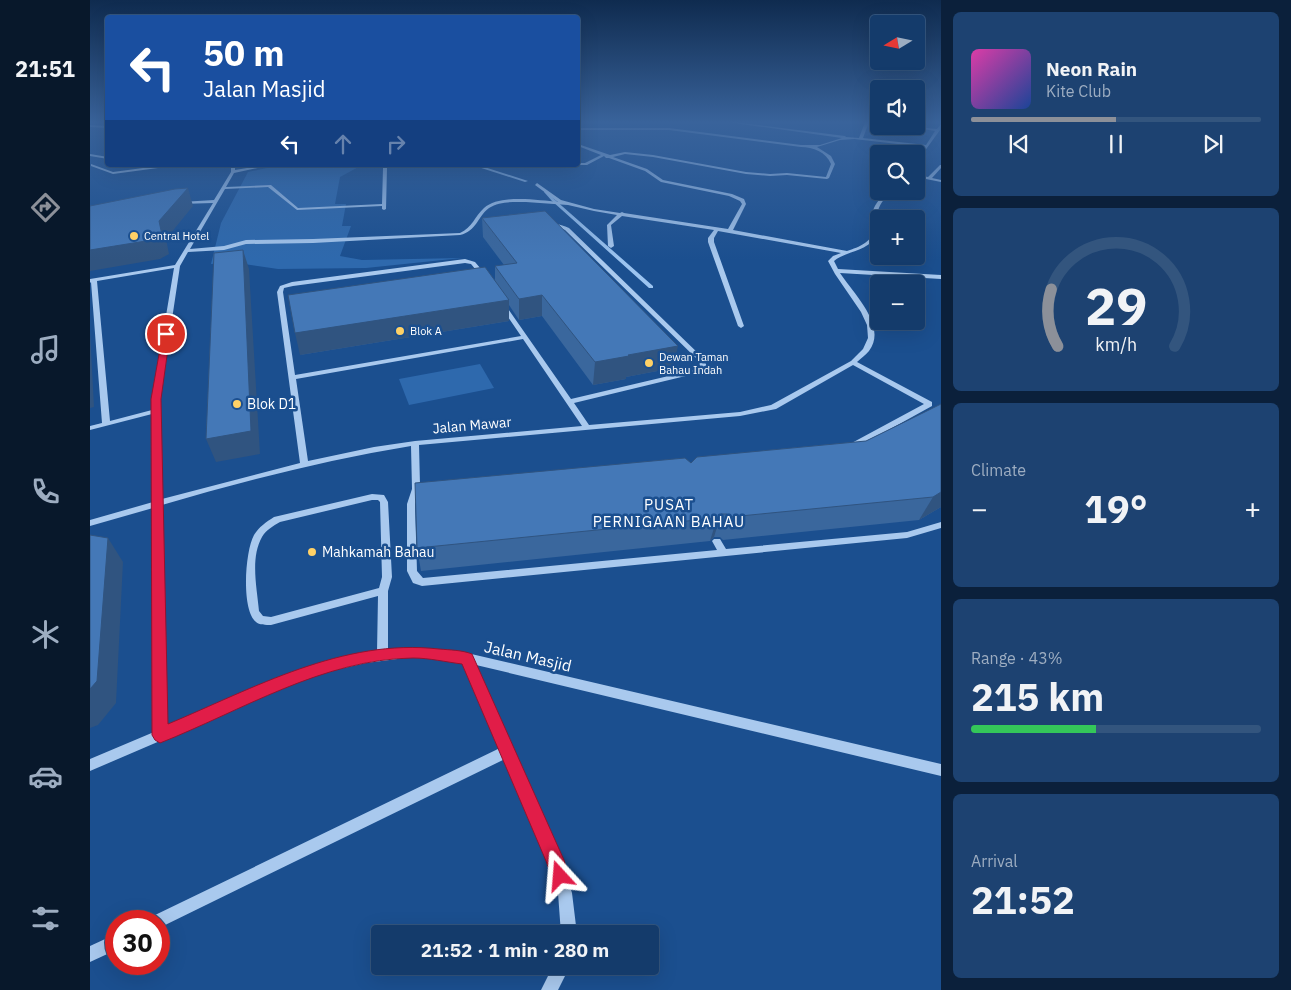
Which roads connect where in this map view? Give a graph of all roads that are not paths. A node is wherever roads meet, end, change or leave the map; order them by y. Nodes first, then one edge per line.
1 (99, 168) edge
2 (150, 168) edge
3 (233, 168) edge
4 (385, 168) edge
5 (641, 168) edge
6 (720, 168) edge
7 (831, 168) edge
8 (939, 168) edge
9 (925, 178) edge
10 (928, 179) junction
11 (941, 181) edge
12 (537, 184) dead end
13 (223, 188) junction
14 (882, 200) edge
15 (216, 201) junction
16 (174, 203) edge
17 (564, 204) junction
18 (384, 207) joint
19 (622, 213) junction
20 (539, 228) edge
21 (717, 229) junction
22 (730, 231) junction
23 (611, 246) dead end
24 (186, 251) junction
25 (849, 253) junction
26 (177, 266) junction
27 (837, 271) junction
28 (483, 276) junction
29 (473, 277) edge
30 (941, 277) edge
31 (92, 281) edge
32 (488, 283) edge
33 (498, 298) edge
34 (291, 303) edge
35 (282, 304) junction
36 (741, 326) dead end
37 (525, 337) junction
38 (853, 362) junction
39 (292, 378) junction
40 (569, 402) junction
41 (157, 411) junction
42 (106, 424) junction
43 (90, 428) edge
44 (587, 428) junction
45 (415, 443) junction
46 (845, 449) edge
47 (304, 464) junction
48 (158, 504) junction
49 (90, 524) edge
50 (941, 525) edge
51 (717, 541) edge
52 (723, 553) junction
53 (383, 592) junction
54 (382, 655) junction
55 (467, 658) junction
56 (160, 735) junction
57 (508, 751) junction
58 (90, 765) edge
59 (941, 770) edge
60 (170, 915) edge
61 (567, 925) edge
62 (105, 947) edge
63 (90, 954) edge
64 (557, 975) edge
65 (549, 990) edge

1 - 2 street
3 - 13 street
4 - 18 street
5 - 22 street
6 - 7 street
8 - 10 street
9 - 10 street
10 - 11 street
12 - 17 street
13 - 15 street
13 - 18 street
14 - 25 street
15 - 16 street
15 - 24 street
17 - 19 street
17 - 24 street
19 - 21 street
19 - 23 street
20 - 40 street
21 - 22 street
21 - 36 street
22 - 25 street
24 - 26 street
25 - 27 street
26 - 31 street
26 - 41 street
27 - 30 street
27 - 38 street, Jalan Mawar
28 - 29 street
28 - 32 street
28 - 35 street
31 - 42 street
33 - 37 street
34 - 35 street
35 - 39 street
37 - 39 street
37 - 40 street
38 - 44 street, Jalan Mawar
38 - 46 street
39 - 47 street
40 - 44 street
41 - 42 street
41 - 48 street
42 - 43 street
44 - 45 street, Jalan Mawar
45 - 47 street, Jalan Mawar
45 - 52 street
47 - 48 street, Jalan Mawar
48 - 49 street, Jalan Mawar
48 - 56 street
50 - 52 street
51 - 52 street
53 - 53 street
53 - 54 street
54 - 55 street, Jalan Masjid
54 - 56 street, Jalan Masjid
55 - 57 street
55 - 59 street, Jalan Masjid
56 - 58 street, Jalan Masjid
57 - 60 street
57 - 61 street
62 - 63 street
64 - 65 street

